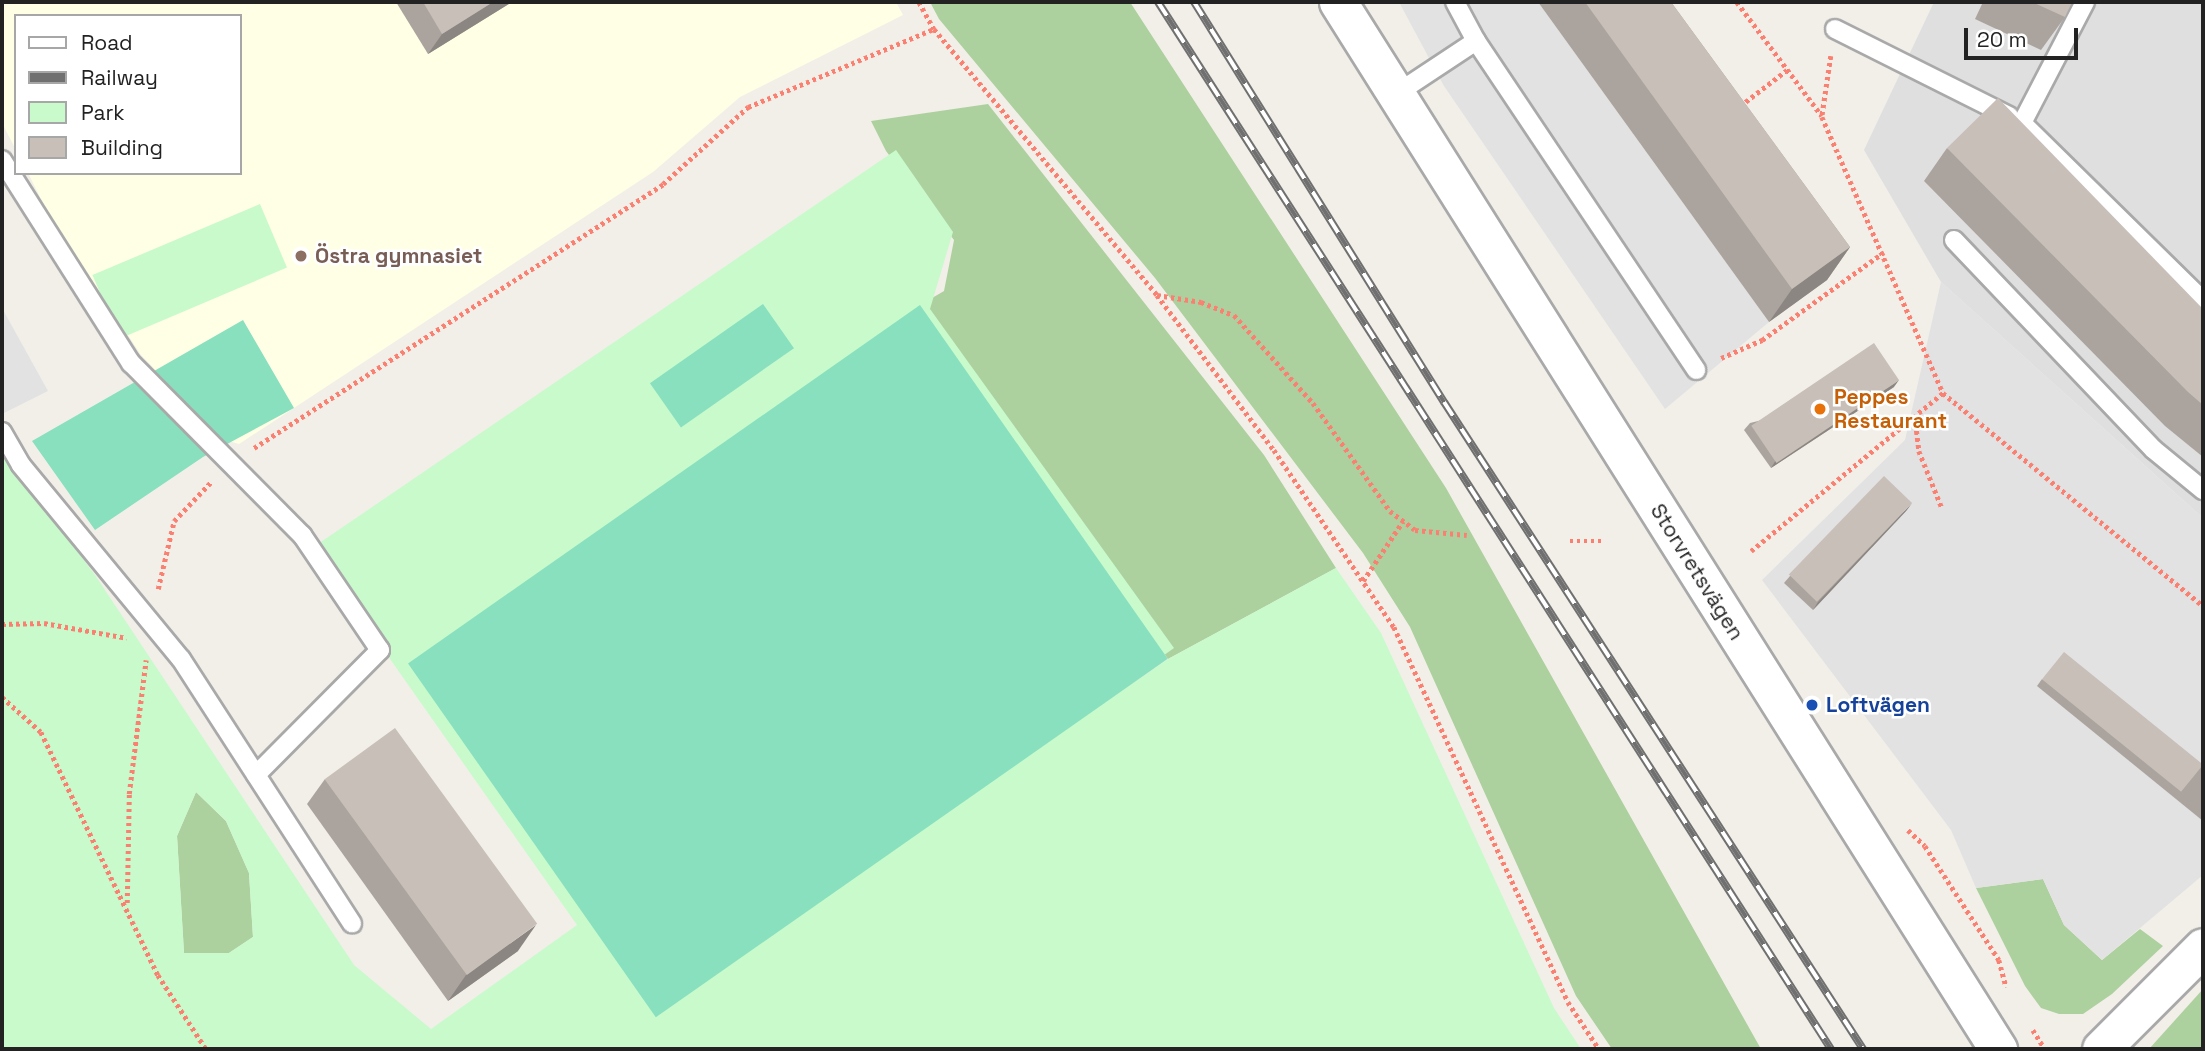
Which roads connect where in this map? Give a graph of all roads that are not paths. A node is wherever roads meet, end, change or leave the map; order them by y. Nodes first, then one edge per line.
1 (1338, 2) edge
2 (1455, 2) edge
3 (2085, 2) edge
4 (1835, 29) road end
5 (1476, 41) junction
6 (1395, 94) junction
7 (2022, 122) junction
8 (2, 160) edge
9 (1954, 240) dead end
10 (2203, 301) edge
11 (1696, 370) road end
12 (2, 432) edge
13 (2203, 490) edge
14 (256, 775) junction
15 (352, 923) dead end
16 (2203, 947) edge
17 (1998, 1049) edge
18 (2101, 1049) edge

1 - 6 street, Storvretsvägen
2 - 5 lane
3 - 7 lane
4 - 7 lane
5 - 6 lane
5 - 11 lane
6 - 17 street, Storvretsvägen
7 - 10 lane
8 - 14 lane
9 - 13 lane
12 - 14 lane
14 - 15 lane
16 - 18 street

